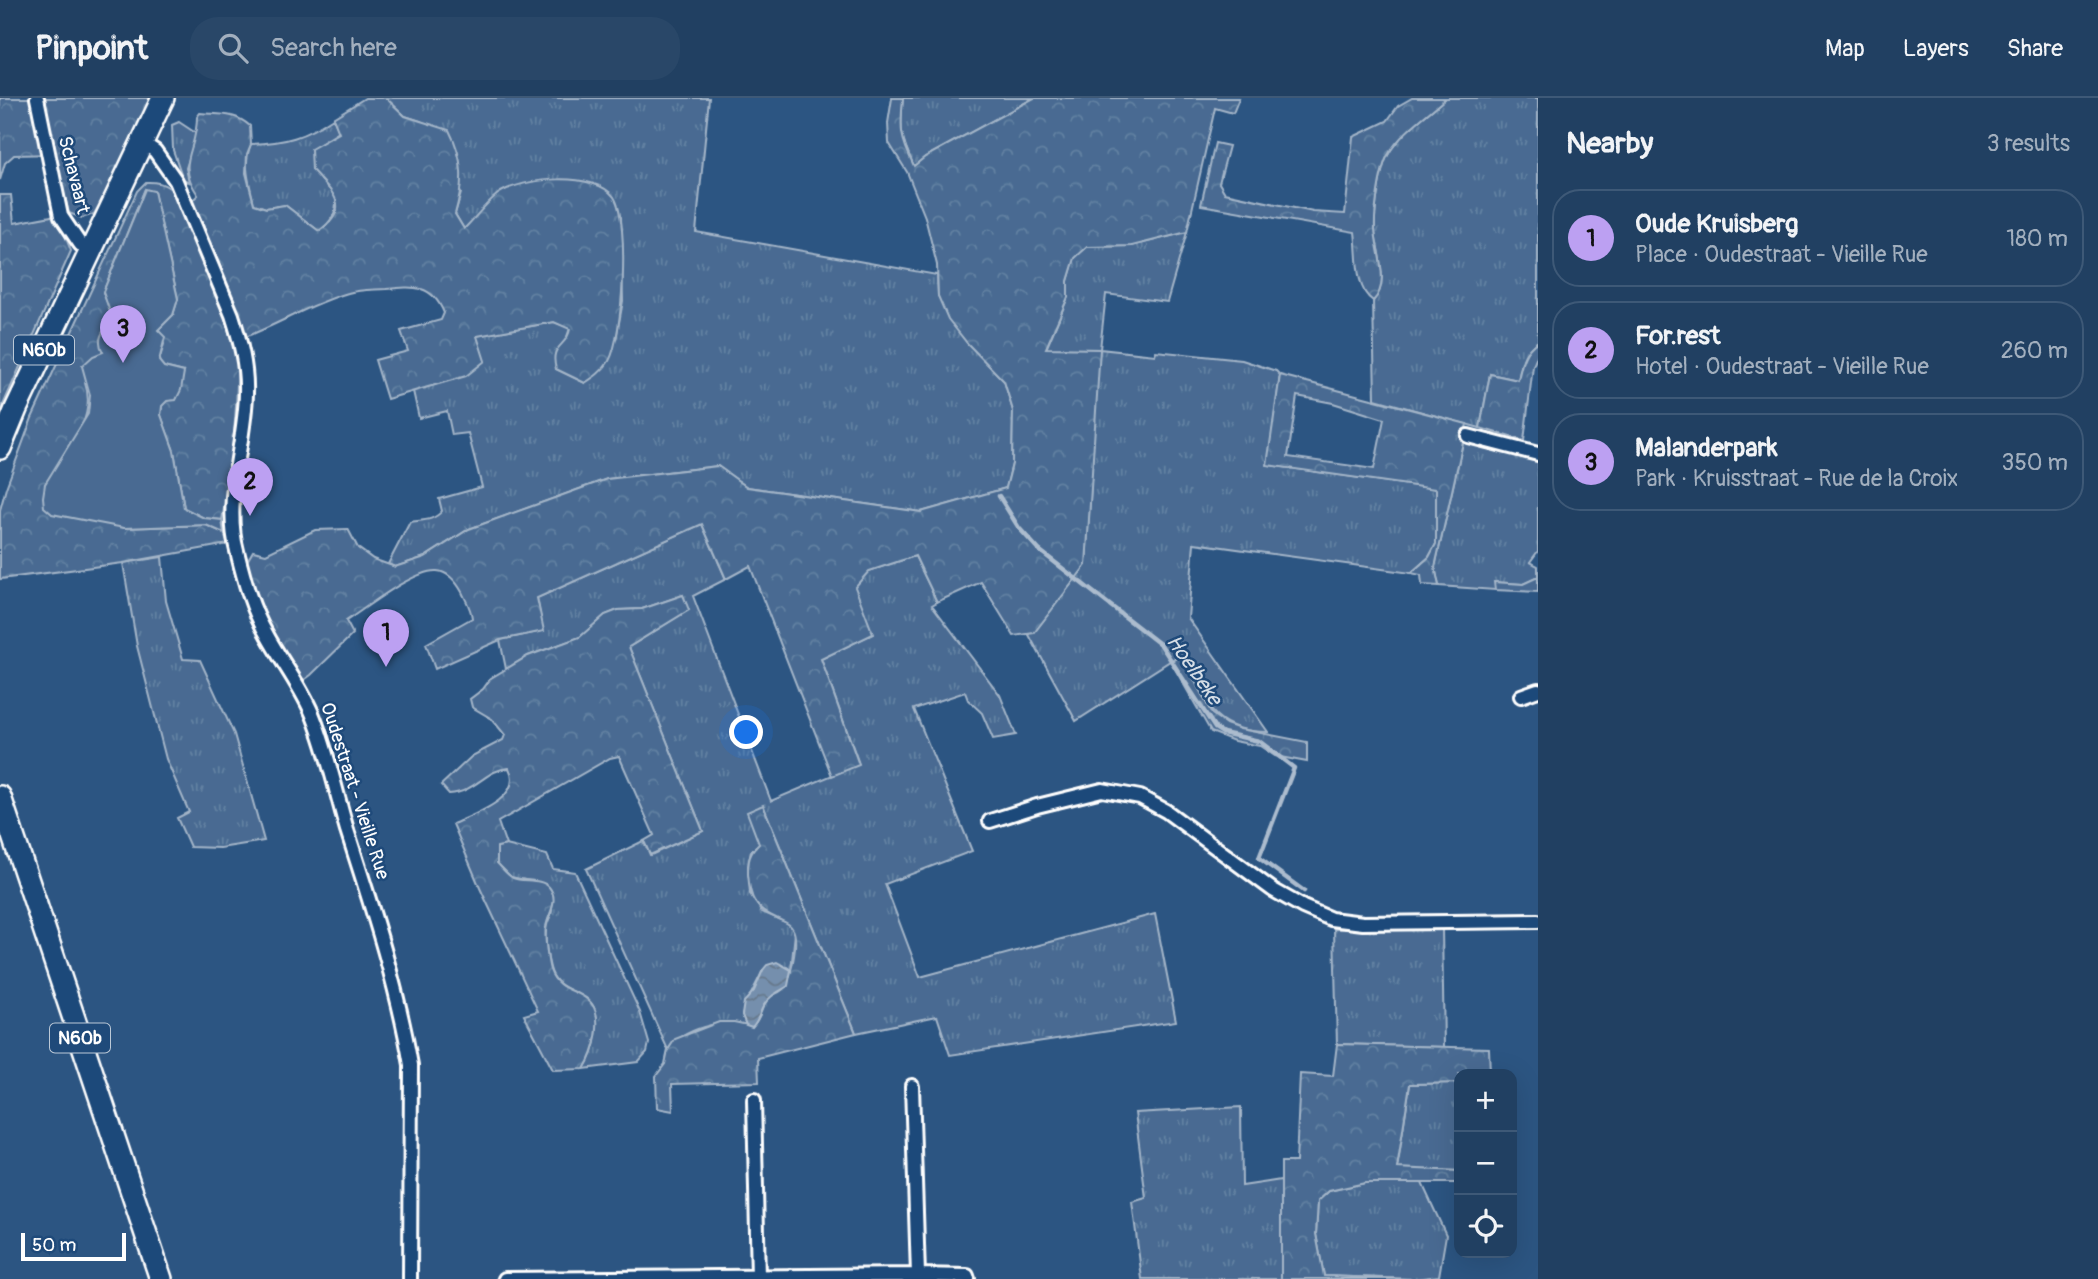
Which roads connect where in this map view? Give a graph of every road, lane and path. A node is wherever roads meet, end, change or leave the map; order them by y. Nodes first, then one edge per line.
1 (37, 98) edge
2 (163, 98) edge
3 (143, 143) junction
4 (90, 253) junction
5 (1468, 436) dead end
6 (0, 448) edge
7 (1538, 454) edge
8 (1538, 690) edge
9 (1521, 696) dead end
10 (0, 797) edge
11 (990, 821) dead end
12 (1538, 921) edge
13 (912, 1086) dead end
14 (754, 1100) dead end
15 (918, 1275) junction
16 (708, 1278) edge
17 (758, 1278) edge
18 (162, 1279) edge
19 (410, 1279) edge
20 (505, 1279) edge
21 (968, 1279) edge

1 - 4 street, Schavaart
2 - 3 main road, N60b
3 - 4 main road, N60b
3 - 19 street, Oudestraat - Vieille Rue
4 - 6 main road, N60b
5 - 7 street
8 - 9 street
10 - 18 main road, N60b
11 - 12 street
13 - 15 street
14 - 17 street
15 - 17 street
15 - 21 street
16 - 17 street
16 - 20 street

